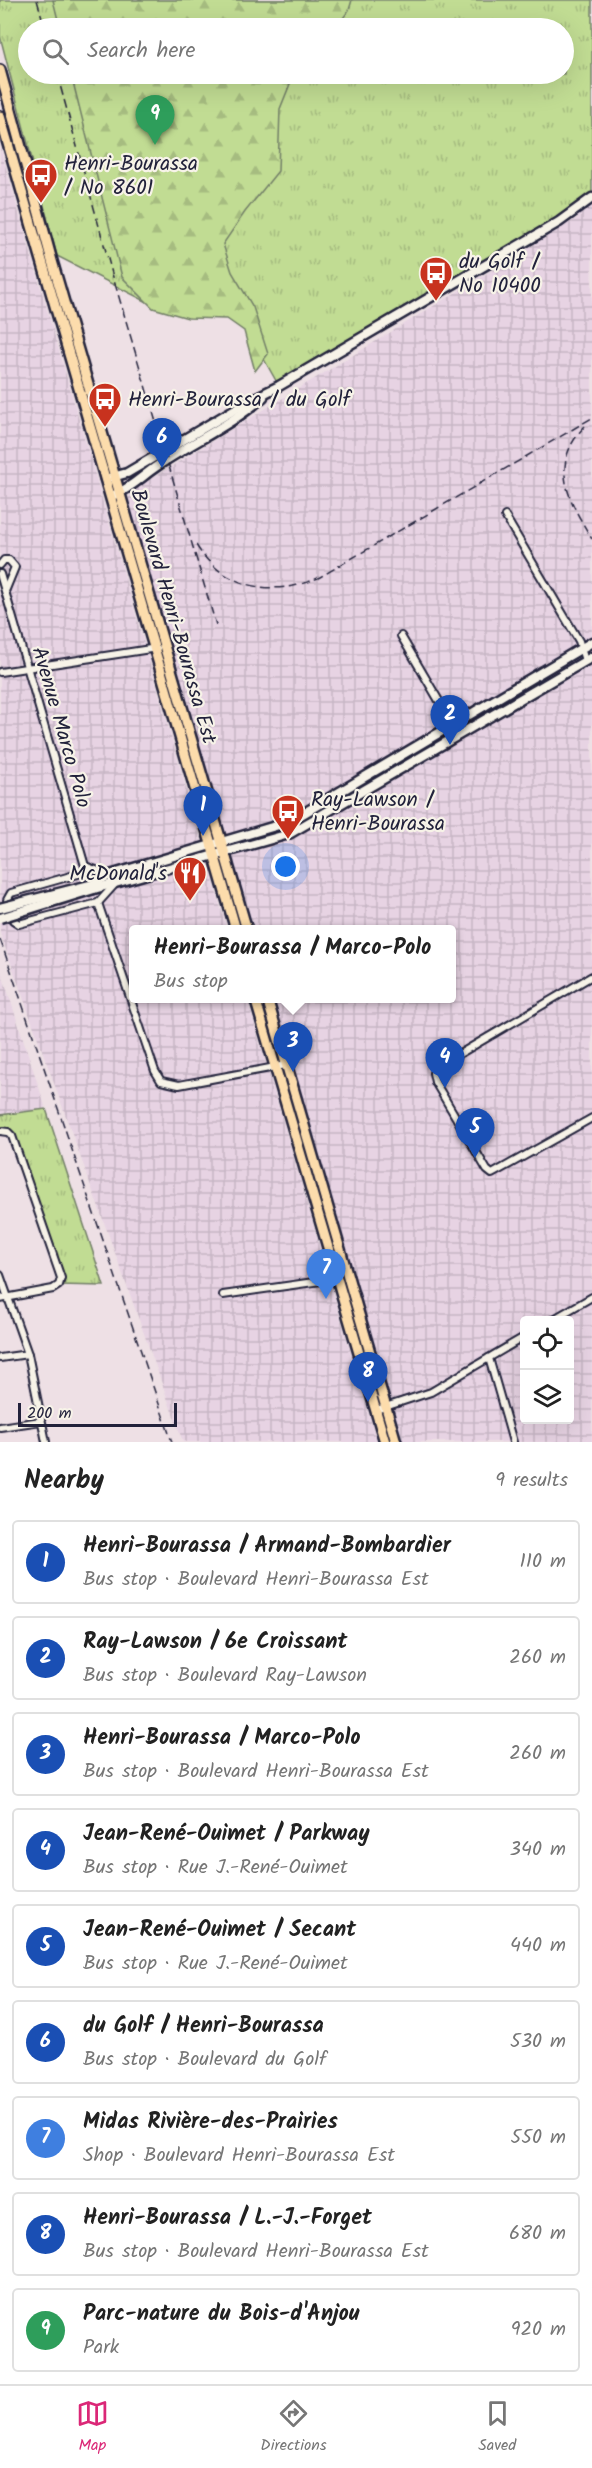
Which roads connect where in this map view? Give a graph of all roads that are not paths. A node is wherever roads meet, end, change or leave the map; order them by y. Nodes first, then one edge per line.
1 (0, 70) edge
2 (0, 116) edge
3 (592, 198) edge
4 (268, 393) junction
5 (115, 477) junction
6 (105, 479) junction
7 (119, 493) junction
8 (109, 498) junction
9 (504, 516) dead end
10 (0, 565) edge
11 (0, 574) edge
12 (6, 589) junction
13 (401, 636) dead end
14 (592, 642) edge
15 (164, 646) junction
16 (153, 649) junction
17 (581, 649) junction
18 (588, 659) edge
19 (27, 668) junction
20 (0, 672) edge
21 (452, 724) junction
22 (433, 735) junction
23 (459, 735) junction
24 (440, 746) junction
25 (217, 843) junction
26 (219, 854) junction
27 (92, 869) junction
28 (110, 875) junction
29 (116, 883) junction
30 (92, 887) junction
31 (98, 903) junction
32 (0, 908) edge
33 (0, 918) edge
34 (235, 925) edge
35 (245, 925) edge
36 (592, 976) edge
37 (129, 994) edge
38 (132, 1003) edge
39 (257, 1003) edge
40 (268, 1003) edge
41 (281, 1066) junction
42 (592, 1118) edge
43 (0, 1131) edge
44 (345, 1267) junction
45 (0, 1275) edge
46 (336, 1275) junction
47 (224, 1295) dead end
48 (592, 1297) edge
49 (8, 1298) junction
50 (0, 1299) edge
51 (559, 1316) edge
52 (520, 1340) edge
53 (28, 1354) junction
54 (0, 1358) edge
55 (489, 1358) junction
56 (386, 1407) junction
57 (376, 1410) junction
58 (41, 1421) junction
59 (0, 1427) edge
60 (46, 1442) edge
61 (385, 1442) edge
62 (396, 1442) edge
63 (513, 1442) edge

1 - 5 main road, Boulevard Henri-Bourassa Est
2 - 6 main road, Boulevard Henri-Bourassa Est
3 - 4 street
4 - 5 street
4 - 7 street
5 - 6 street
5 - 7 main road, Boulevard Henri-Bourassa Est
6 - 8 main road, Boulevard Henri-Bourassa Est
7 - 8 street
7 - 15 main road, Boulevard Henri-Bourassa Est
8 - 16 main road, Boulevard Henri-Bourassa Est
9 - 17 street
10 - 12 street, Avenue Marco Polo
11 - 12 street, Avenue Marco Polo
12 - 19 street, Avenue Marco Polo
13 - 21 street
14 - 17 street
15 - 16 street
15 - 25 main road, Boulevard Henri-Bourassa Est
16 - 19 street
16 - 25 main road, Boulevard Henri-Bourassa Est
17 - 18 street
17 - 21 street
18 - 23 street
19 - 20 street
19 - 27 street, Avenue Marco Polo
21 - 22 street
21 - 23 street
22 - 24 street
22 - 25 street
23 - 24 street
24 - 26 street
25 - 26 main road, Boulevard Henri-Bourassa Est
25 - 28 street
26 - 29 street
26 - 34 main road, Boulevard Henri-Bourassa Est
26 - 35 main road, Boulevard Henri-Bourassa Est
27 - 28 street
27 - 31 street
28 - 30 street
29 - 30 street
29 - 31 street
30 - 32 street, bridge
30 - 33 street, bridge
31 - 37 street
36 - 42 street
38 - 41 street
39 - 41 main road
40 - 41 main road
41 - 44 main road
41 - 46 main road
43 - 49 street
44 - 46 street
44 - 56 main road
45 - 49 street
46 - 47 street
46 - 57 main road
48 - 51 street
49 - 50 street
49 - 53 street
52 - 55 street
53 - 54 street
53 - 58 street
55 - 56 street
55 - 63 street
56 - 57 street
56 - 62 main road
57 - 61 main road
58 - 59 street
58 - 60 street

